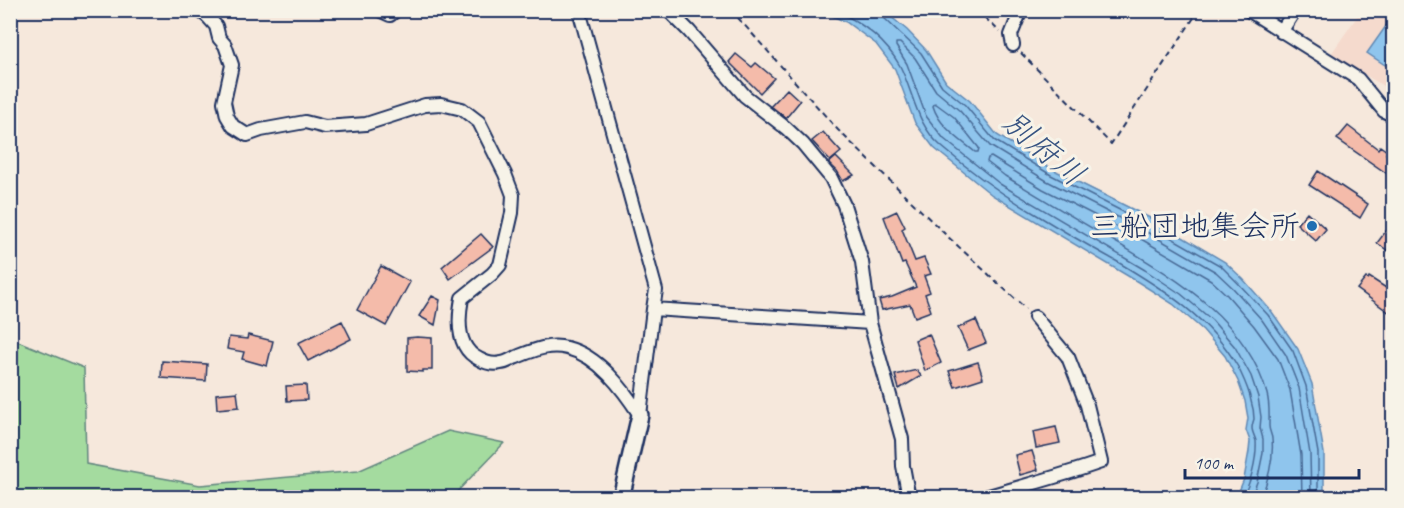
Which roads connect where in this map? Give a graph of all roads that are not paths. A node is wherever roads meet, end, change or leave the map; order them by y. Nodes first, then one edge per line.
1 (199, 10) edge
2 (379, 10) edge
3 (396, 10) edge
4 (579, 10) edge
5 (668, 10) edge
6 (1021, 10) edge
7 (1248, 10) edge
8 (1295, 10) edge
9 (1281, 32) junction
10 (1013, 45) road end
11 (1394, 116) edge
12 (653, 309) junction
13 (1035, 317) road end
14 (870, 323) junction
15 (640, 415) junction
16 (621, 498) edge
17 (909, 498) edge
18 (982, 498) edge

1 - 15 street
2 - 3 street
4 - 12 street
5 - 14 street
6 - 10 street
7 - 9 street
8 - 9 street
9 - 11 street
12 - 14 street
12 - 15 street
13 - 18 street
14 - 17 street
15 - 16 street

